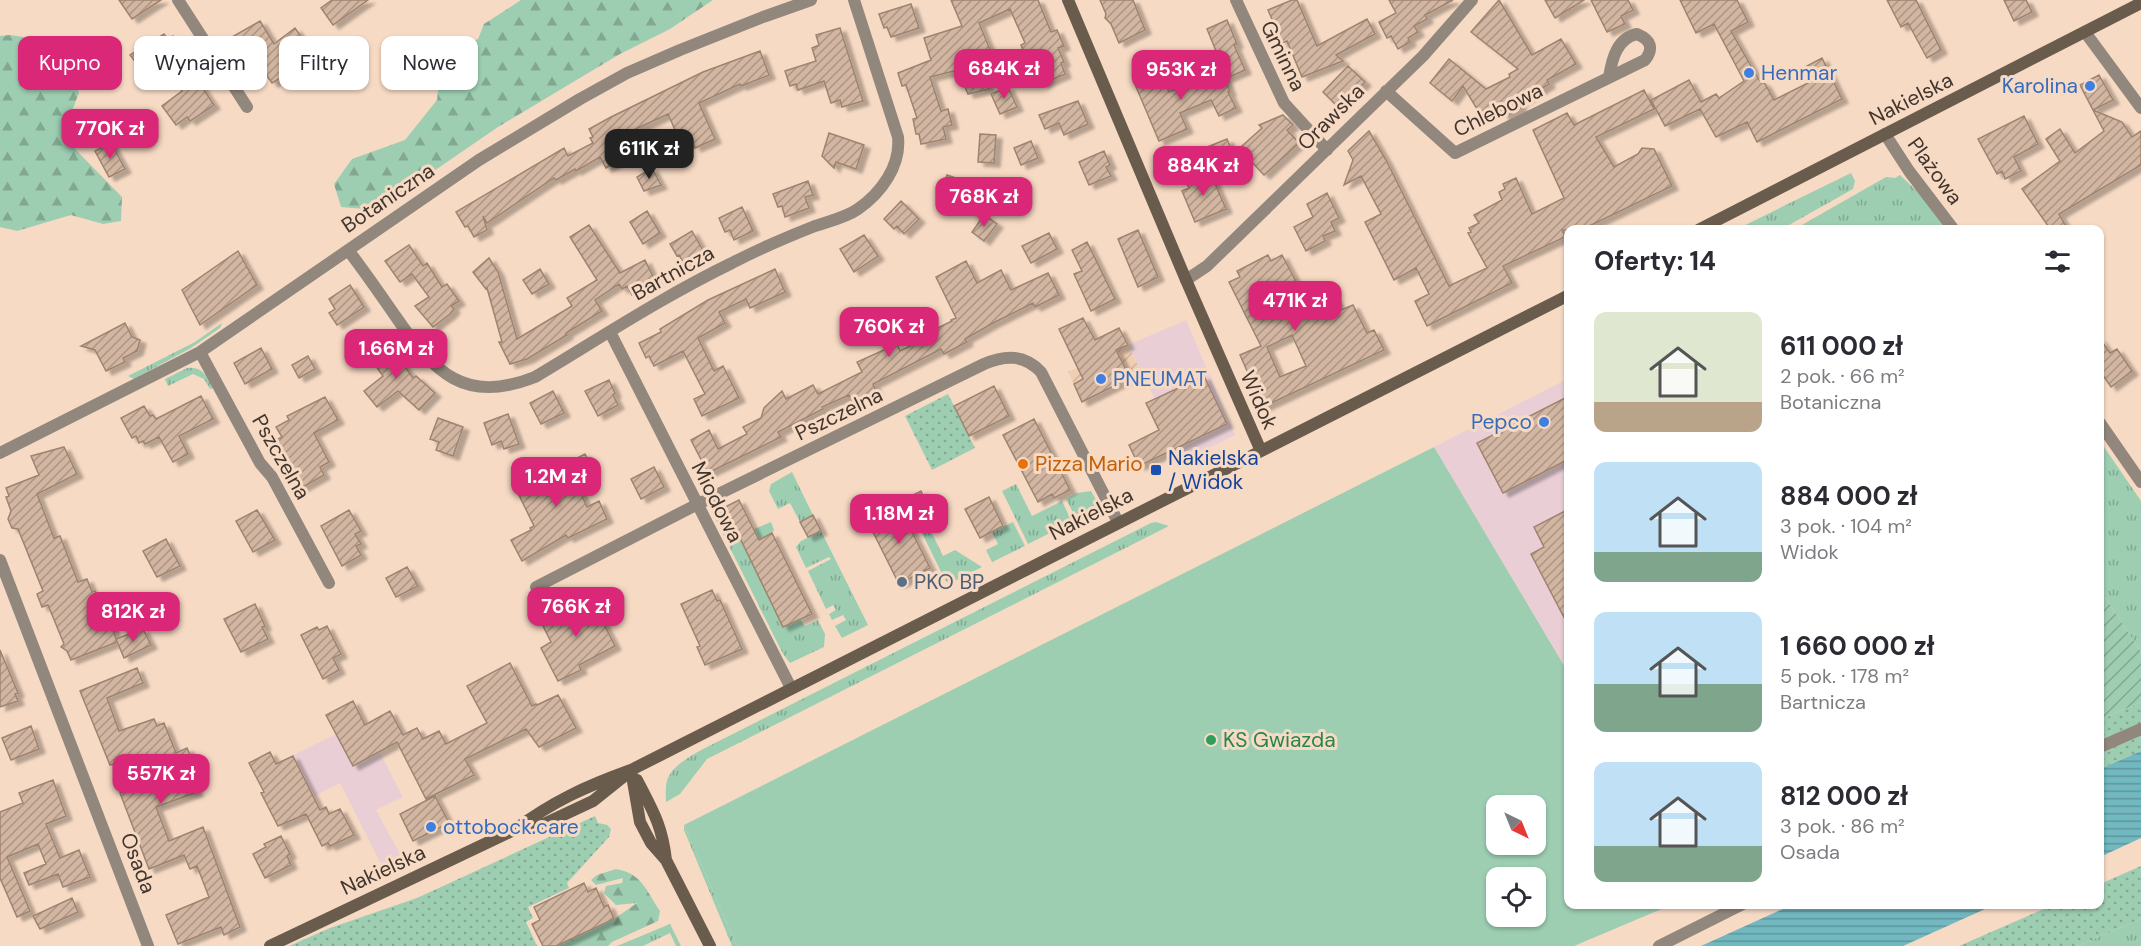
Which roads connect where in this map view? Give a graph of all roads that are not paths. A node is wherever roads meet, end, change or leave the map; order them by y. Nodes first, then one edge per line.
1 (811, 0) edge
2 (854, 0) edge
3 (1068, 0) edge
4 (1236, 0) edge
5 (1472, 0) edge
6 (181, 1) edge
7 (2141, 3) edge
8 (2085, 32) junction
9 (1609, 76) dead end
10 (1386, 91) junction
11 (247, 107) dead end
12 (2141, 108) edge
13 (1885, 134) junction
14 (1327, 150) junction
15 (1708, 225) edge
16 (1950, 225) edge
17 (348, 250) junction
18 (1186, 280) junction
19 (1564, 298) edge
20 (610, 332) junction
21 (200, 352) junction
22 (2104, 429) edge
23 (1261, 451) junction
24 (0, 453) edge
25 (2141, 482) edge
26 (696, 505) junction
27 (1118, 522) junction
28 (0, 560) edge
29 (329, 583) dead end
30 (536, 586) dead end
31 (791, 688) junction
32 (2141, 729) edge
33 (2104, 745) edge
34 (631, 770) junction
35 (1733, 909) edge
36 (148, 946) edge
37 (270, 946) edge
38 (710, 946) edge
39 (1659, 946) edge

1 - 17 street, Botaniczna
2 - 20 street, Bartnicza
3 - 18 main road, Widok
4 - 14 street, Gminna
5 - 10 street, Orawska
6 - 11 street
7 - 8 main road, Nakielska
8 - 12 street
8 - 13 main road, Nakielska
9 - 10 street, Chlebowa
10 - 14 street, Orawska
13 - 15 main road, Nakielska
13 - 16 street, Plażowa
14 - 18 street, Orawska
17 - 20 street, Bartnicza
17 - 21 street, Botaniczna
18 - 23 main road, Widok
19 - 23 main road, Nakielska
20 - 26 street, Miodowa
21 - 24 street, Botaniczna
21 - 29 street, Pszczelna
22 - 25 street
23 - 27 main road, Nakielska
26 - 27 street, Pszczelna
26 - 30 street, Pszczelna
26 - 31 street, Miodowa
27 - 31 main road, Nakielska
28 - 36 street, Osada
31 - 34 main road, Nakielska
32 - 33 street
34 - 37 main road, Nakielska
34 - 38 main road
35 - 39 street

